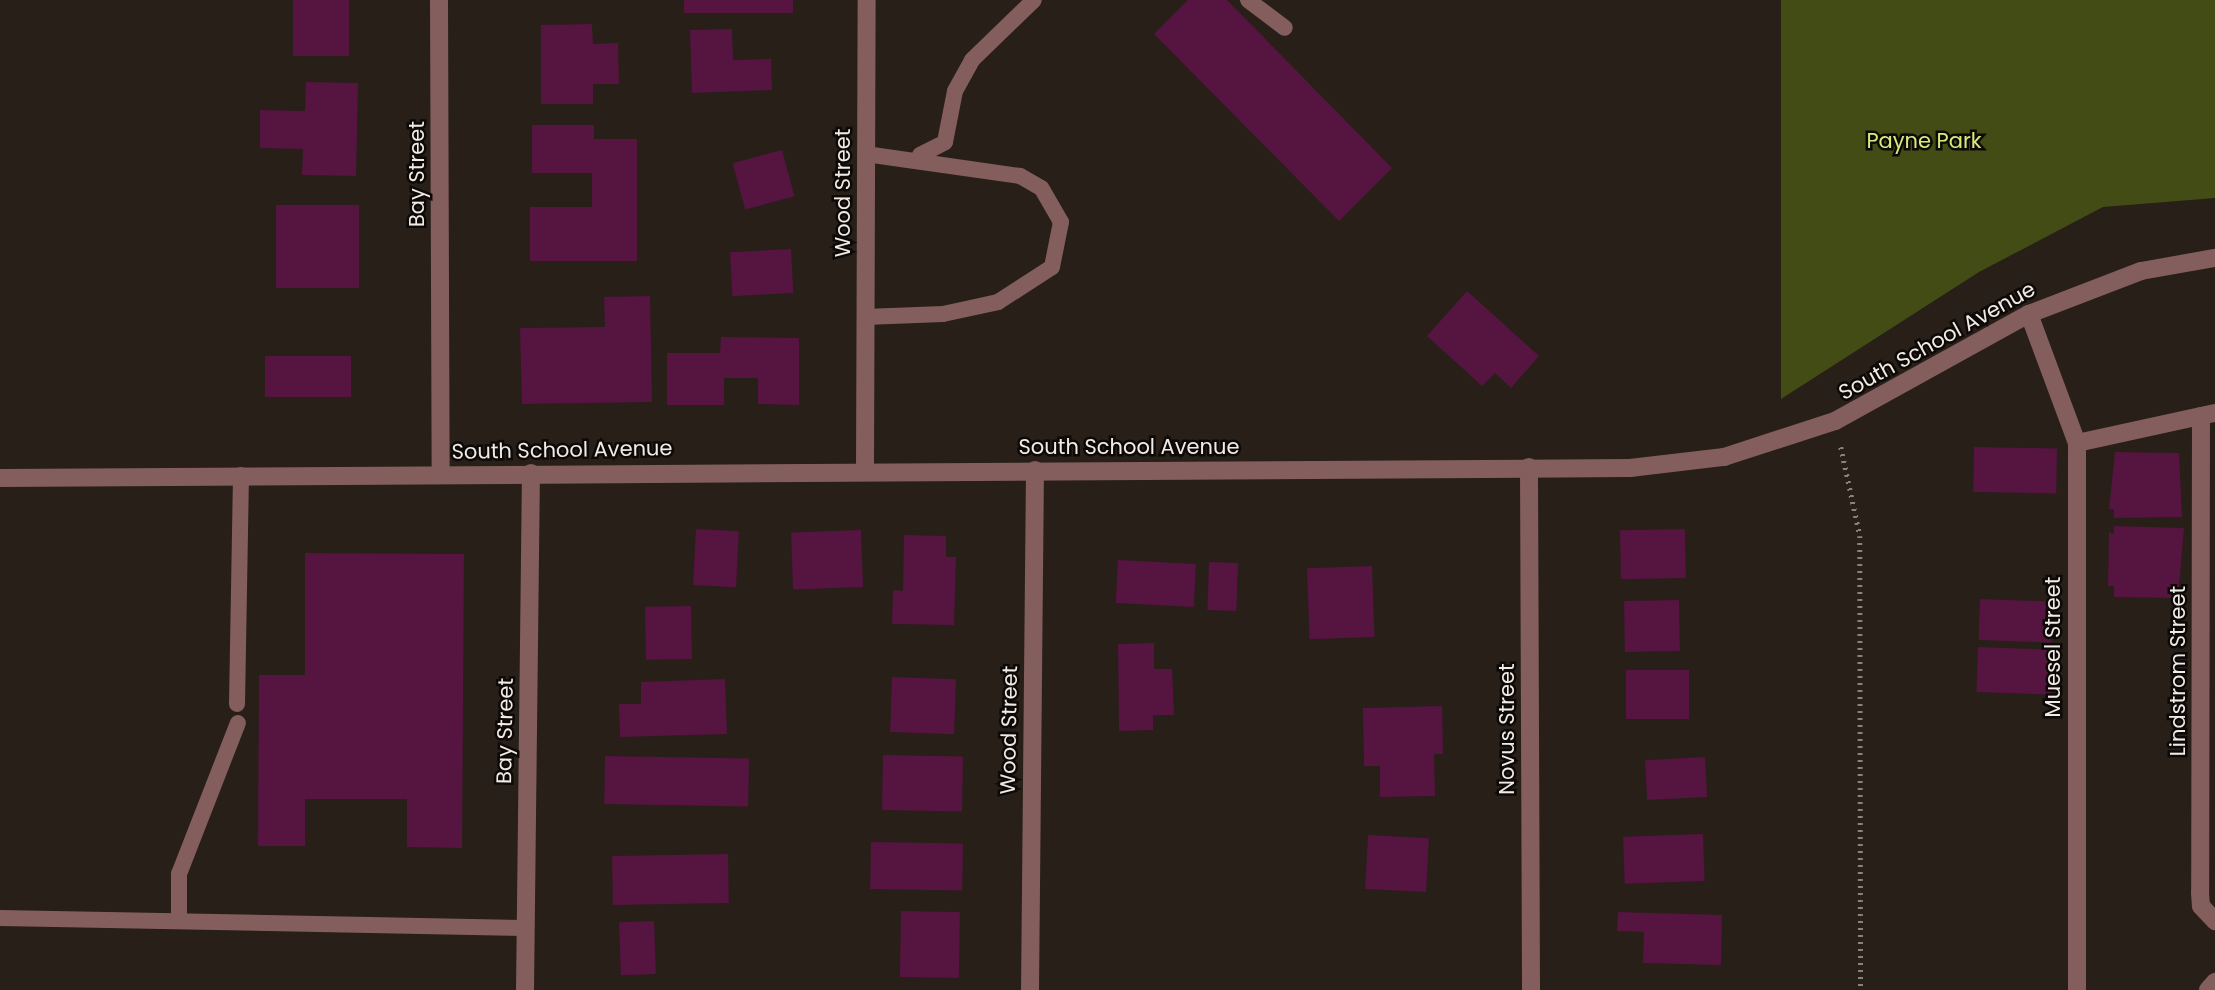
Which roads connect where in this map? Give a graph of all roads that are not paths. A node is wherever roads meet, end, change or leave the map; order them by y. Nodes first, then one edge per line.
1 (439, 0) edge
2 (867, 0) edge
3 (1034, 0) edge
4 (1248, 0) edge
5 (1285, 28) dead end
6 (866, 154) junction
7 (914, 157) junction
8 (2215, 258) edge
9 (2029, 314) junction
10 (866, 317) junction
11 (2208, 414) edge
12 (2077, 443) junction
13 (1529, 467) junction
14 (1035, 470) junction
15 (866, 471) junction
16 (531, 473) junction
17 (441, 474) junction
18 (241, 475) junction
19 (0, 478) edge
20 (237, 704) dead end
21 (238, 723) dead end
22 (0, 918) edge
23 (179, 921) junction
24 (2215, 921) edge
25 (526, 928) junction
26 (2215, 982) edge
27 (525, 990) edge
28 (1030, 990) edge
29 (1531, 990) edge
30 (2077, 990) edge
31 (2208, 990) edge

1 - 17 street, Bay Street
2 - 6 street, Wood Street
3 - 7 lane
4 - 5 lane
6 - 7 lane
6 - 10 street, Wood Street
7 - 10 lane
8 - 9 street, South School Avenue
9 - 12 street, Muesel Street
9 - 13 street, South School Avenue
10 - 15 street, Wood Street
11 - 12 street
11 - 24 street, Lindstrom Street
12 - 30 street, Muesel Street
13 - 14 street, South School Avenue
13 - 29 street, Novus Street
14 - 15 street, South School Avenue
14 - 28 street, Wood Street
15 - 16 street, South School Avenue
16 - 17 street, South School Avenue
16 - 25 street, Bay Street
17 - 18 street, South School Avenue
18 - 19 street, South School Avenue
18 - 20 lane
21 - 23 lane
22 - 23 lane
23 - 25 lane
25 - 27 street, Bay Street
26 - 31 street

